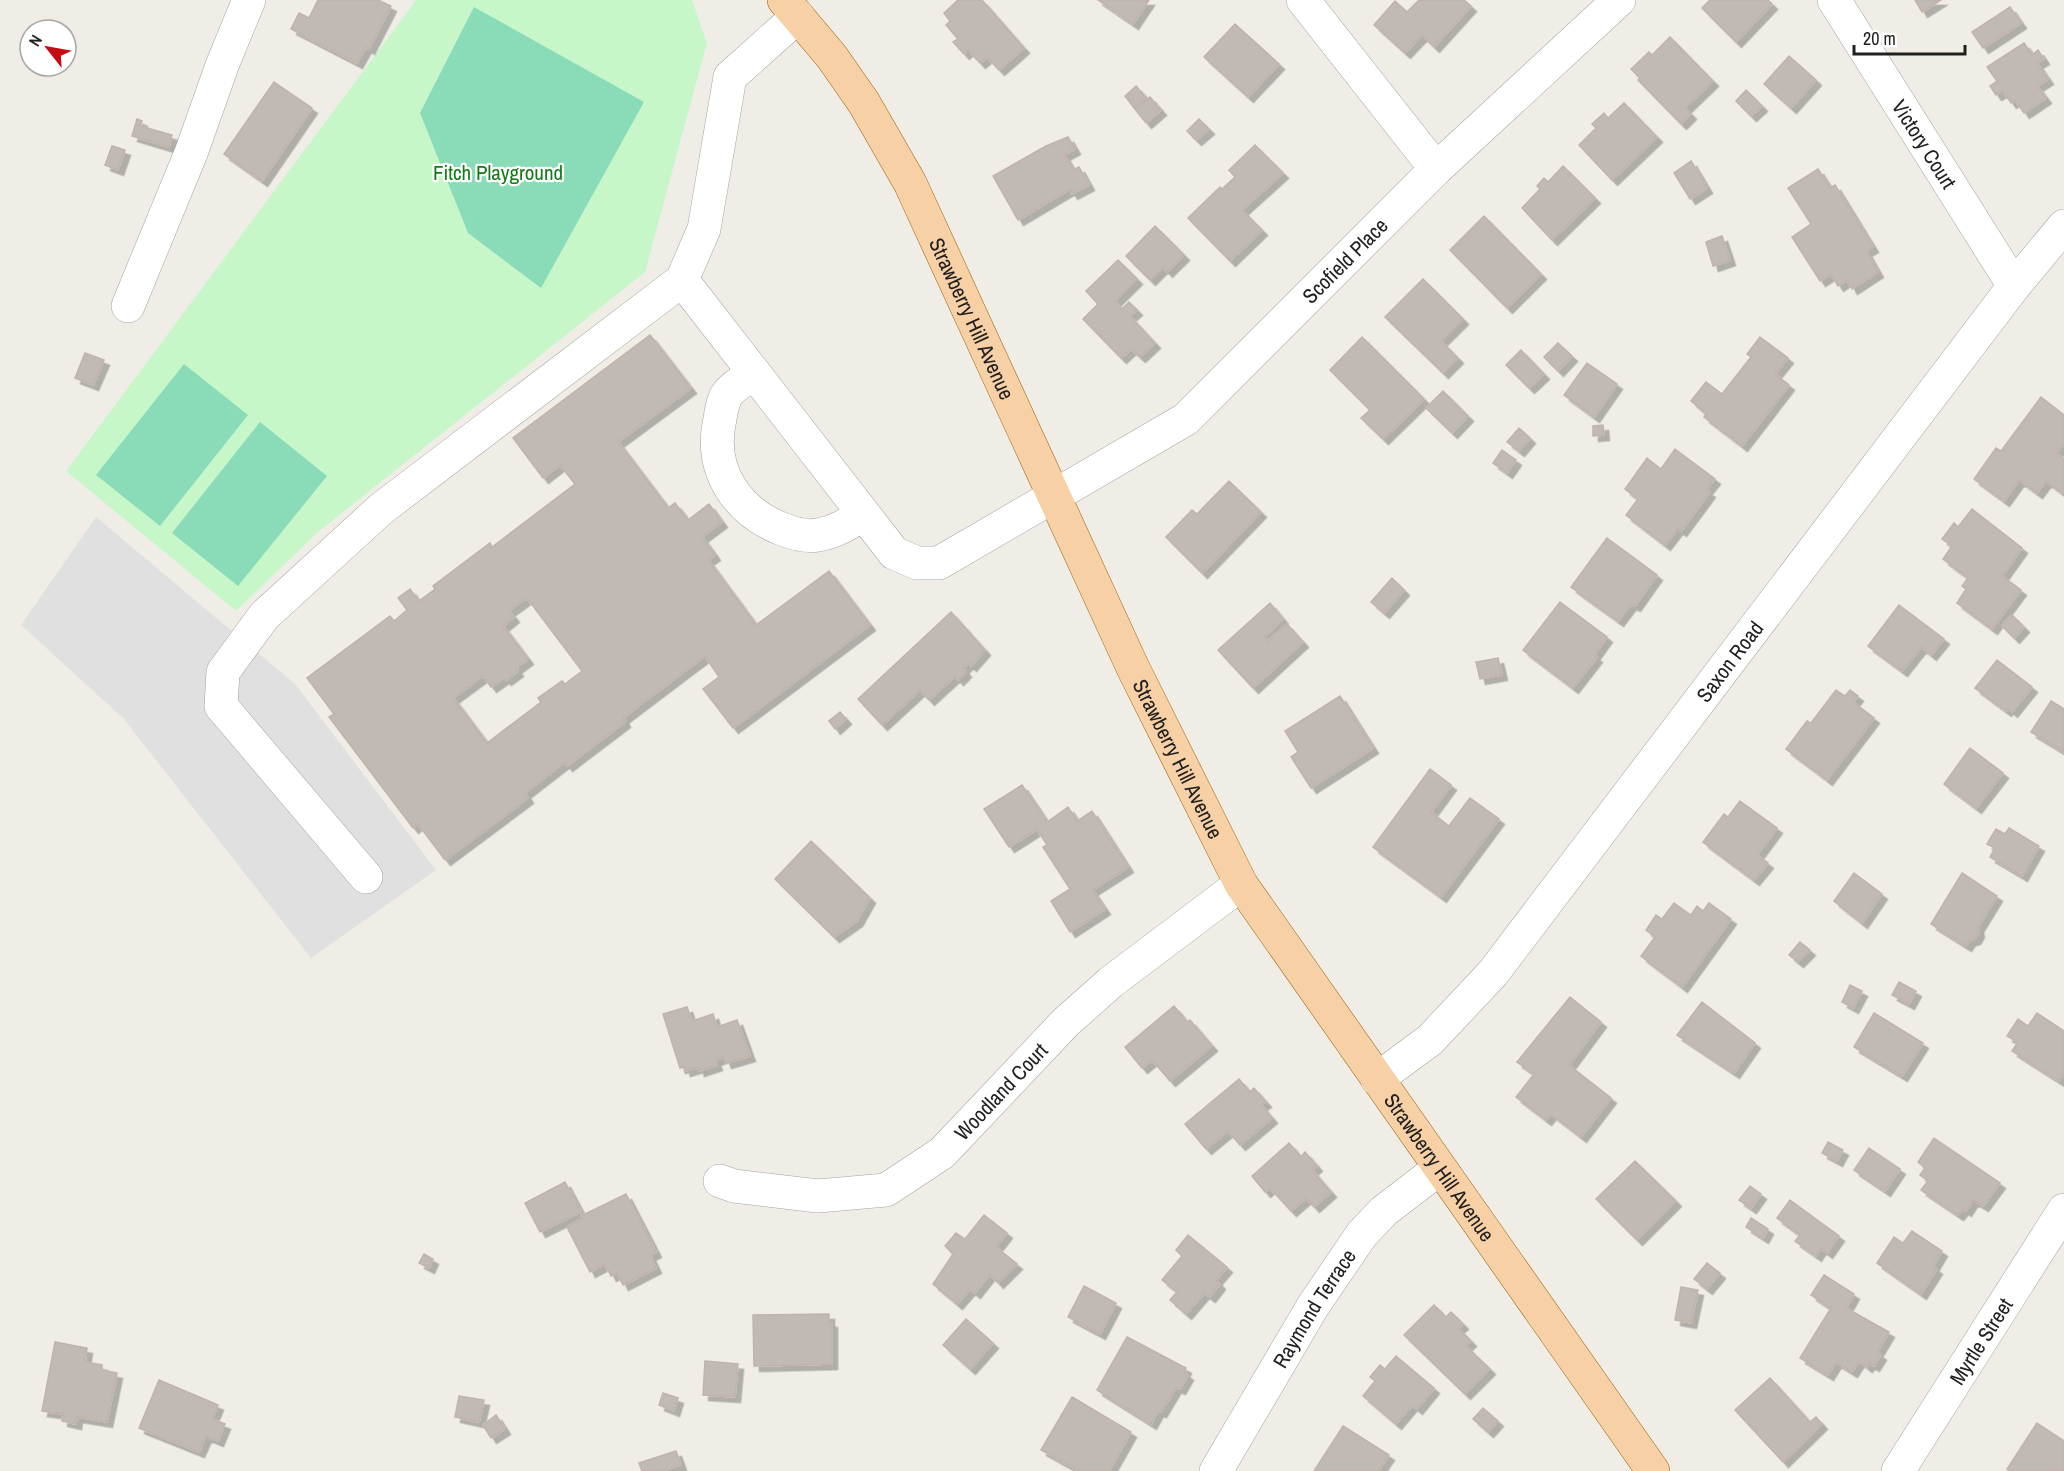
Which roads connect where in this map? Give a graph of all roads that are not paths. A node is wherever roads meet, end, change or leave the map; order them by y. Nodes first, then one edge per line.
1 (249, 0) edge
2 (1303, 0) edge
3 (1619, 0) edge
4 (1834, 0) edge
5 (791, 8) edge
6 (1436, 169) junction
7 (2064, 226) edge
8 (682, 280) junction
9 (2014, 286) junction
10 (128, 306) dead end
11 (754, 373) junction
12 (1053, 497) junction
13 (863, 514) junction
14 (366, 877) dead end
15 (1241, 884) junction
16 (1377, 1079) junction
17 (1440, 1168) junction
18 (720, 1181) dead end
19 (2064, 1210) edge
20 (1215, 1471) edge
21 (1653, 1471) edge
22 (1898, 1471) edge

1 - 10 street
2 - 6 street
3 - 6 street, Scofield Place
4 - 9 street, Victory Court
5 - 8 street
5 - 12 main road, Strawberry Hill Avenue
6 - 12 street, Scofield Place
7 - 9 street, Saxon Road
8 - 11 street, Scofield Place
8 - 14 street
9 - 16 street, Saxon Road
11 - 13 street, Scofield Place
11 - 13 street
12 - 13 street, Scofield Place
12 - 15 main road, Strawberry Hill Avenue
15 - 16 main road, Strawberry Hill Avenue
15 - 18 street, Woodland Court
16 - 17 main road, Strawberry Hill Avenue
17 - 20 street, Raymond Terrace
17 - 21 main road, Strawberry Hill Avenue
19 - 22 street, Myrtle Street

